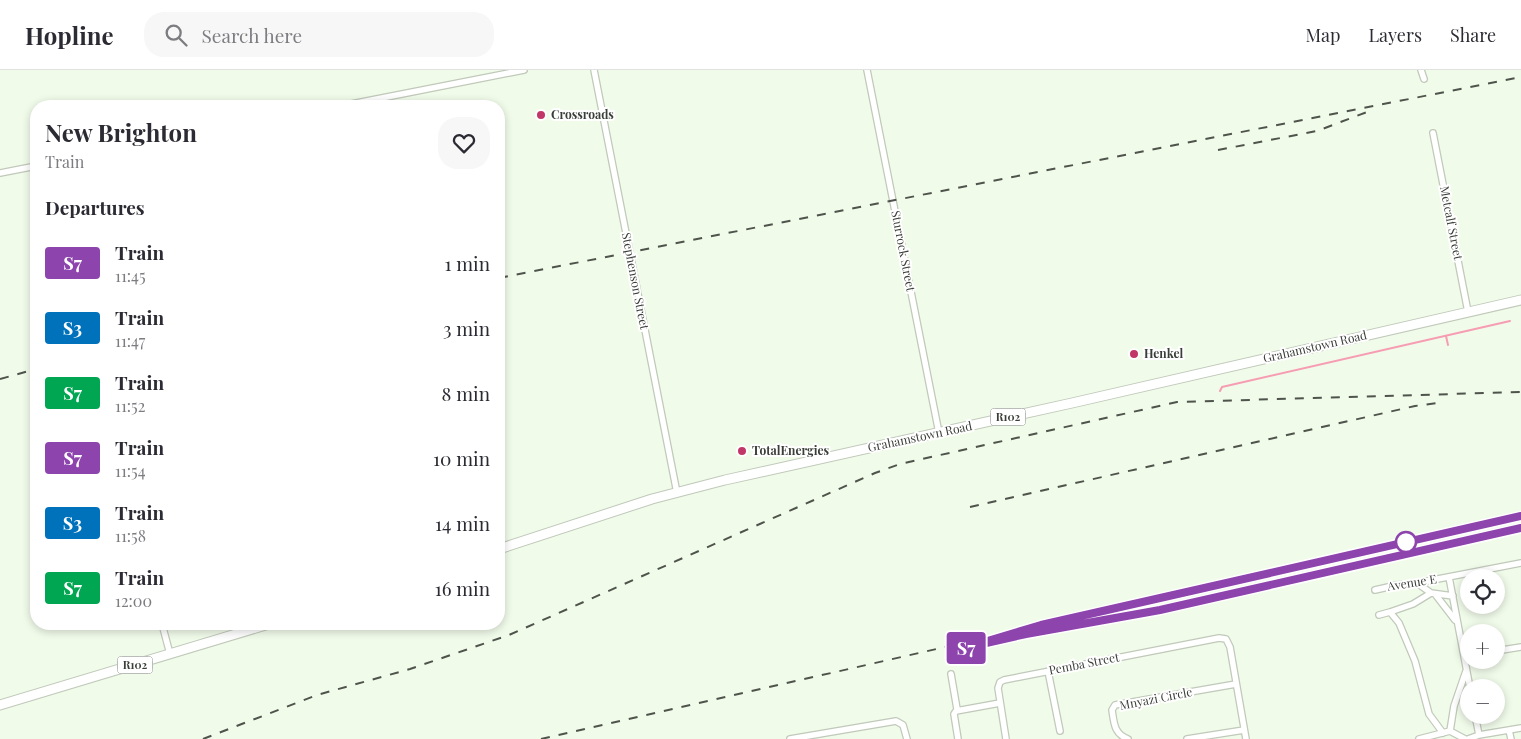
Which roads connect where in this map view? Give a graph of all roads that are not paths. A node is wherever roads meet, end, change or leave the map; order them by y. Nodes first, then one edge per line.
1 (524, 70) edge
2 (594, 70) edge
3 (867, 70) edge
4 (1421, 70) edge
5 (1424, 79) dead end
6 (372, 100) edge
7 (1433, 133) dead end
8 (30, 167) edge
9 (0, 173) edge
10 (1521, 300) edge
11 (1468, 312) junction
12 (939, 433) junction
13 (677, 493) junction
14 (505, 547) edge
15 (1521, 563) edge
16 (1449, 577) junction
17 (1417, 583) junction
18 (1374, 590) dead end
19 (1433, 594) junction
20 (1452, 596) junction
21 (1390, 612) junction
22 (1379, 615) dead end
23 (1457, 622) junction
24 (164, 630) edge
25 (249, 630) edge
26 (1460, 634) edge
27 (1521, 647) edge
28 (1505, 650) edge
29 (170, 654) junction
30 (1467, 670) joint
31 (1048, 671) junction
32 (951, 674) dead end
33 (1468, 679) edge
34 (1236, 684) junction
35 (1000, 703) junction
36 (0, 705) edge
37 (957, 709) junction
38 (1476, 724) edge
39 (1521, 728) edge
40 (1244, 730) junction
41 (1509, 730) junction
42 (1450, 731) junction
43 (1060, 732) dead end
44 (1443, 733) junction
45 (1478, 735) junction
46 (809, 737) edge
47 (790, 739) edge
48 (907, 739) edge
49 (958, 739) edge
50 (1006, 739) edge
51 (1128, 739) edge
52 (1187, 739) edge
53 (1246, 739) edge
54 (1419, 739) edge
55 (1466, 739) edge
56 (1511, 739) edge

1 - 6 street
2 - 13 street, Stephenson Street
3 - 12 street, Sturrock Street
4 - 5 street
7 - 11 street, Metcalf Street
8 - 9 street
10 - 11 main road, Grahamstown Road / R102
11 - 12 main road, Grahamstown Road / R102
12 - 13 main road, Grahamstown Road / R102
13 - 14 main road, Grahamstown Road / R102
15 - 16 street, Avenue E
16 - 17 street, Avenue E
16 - 20 street
17 - 18 street, Avenue E
17 - 19 street
19 - 20 street
19 - 21 street
19 - 23 street
20 - 23 street
21 - 22 street
21 - 44 street
23 - 26 street
24 - 29 street
25 - 29 main road, R102
27 - 28 street
29 - 36 main road, R102
30 - 33 street
30 - 42 street
31 - 34 street, Pemba Street
31 - 35 street, Pemba Street
31 - 43 street
32 - 37 street
34 - 40 street
34 - 51 street, Mnyazi Circle
35 - 37 street
35 - 50 street, Pemba Street
37 - 49 street
38 - 45 street
39 - 41 street
40 - 52 street
40 - 53 street
41 - 45 street
41 - 56 street
42 - 44 street
42 - 55 street
44 - 54 street
45 - 55 street
46 - 47 street
46 - 48 street

